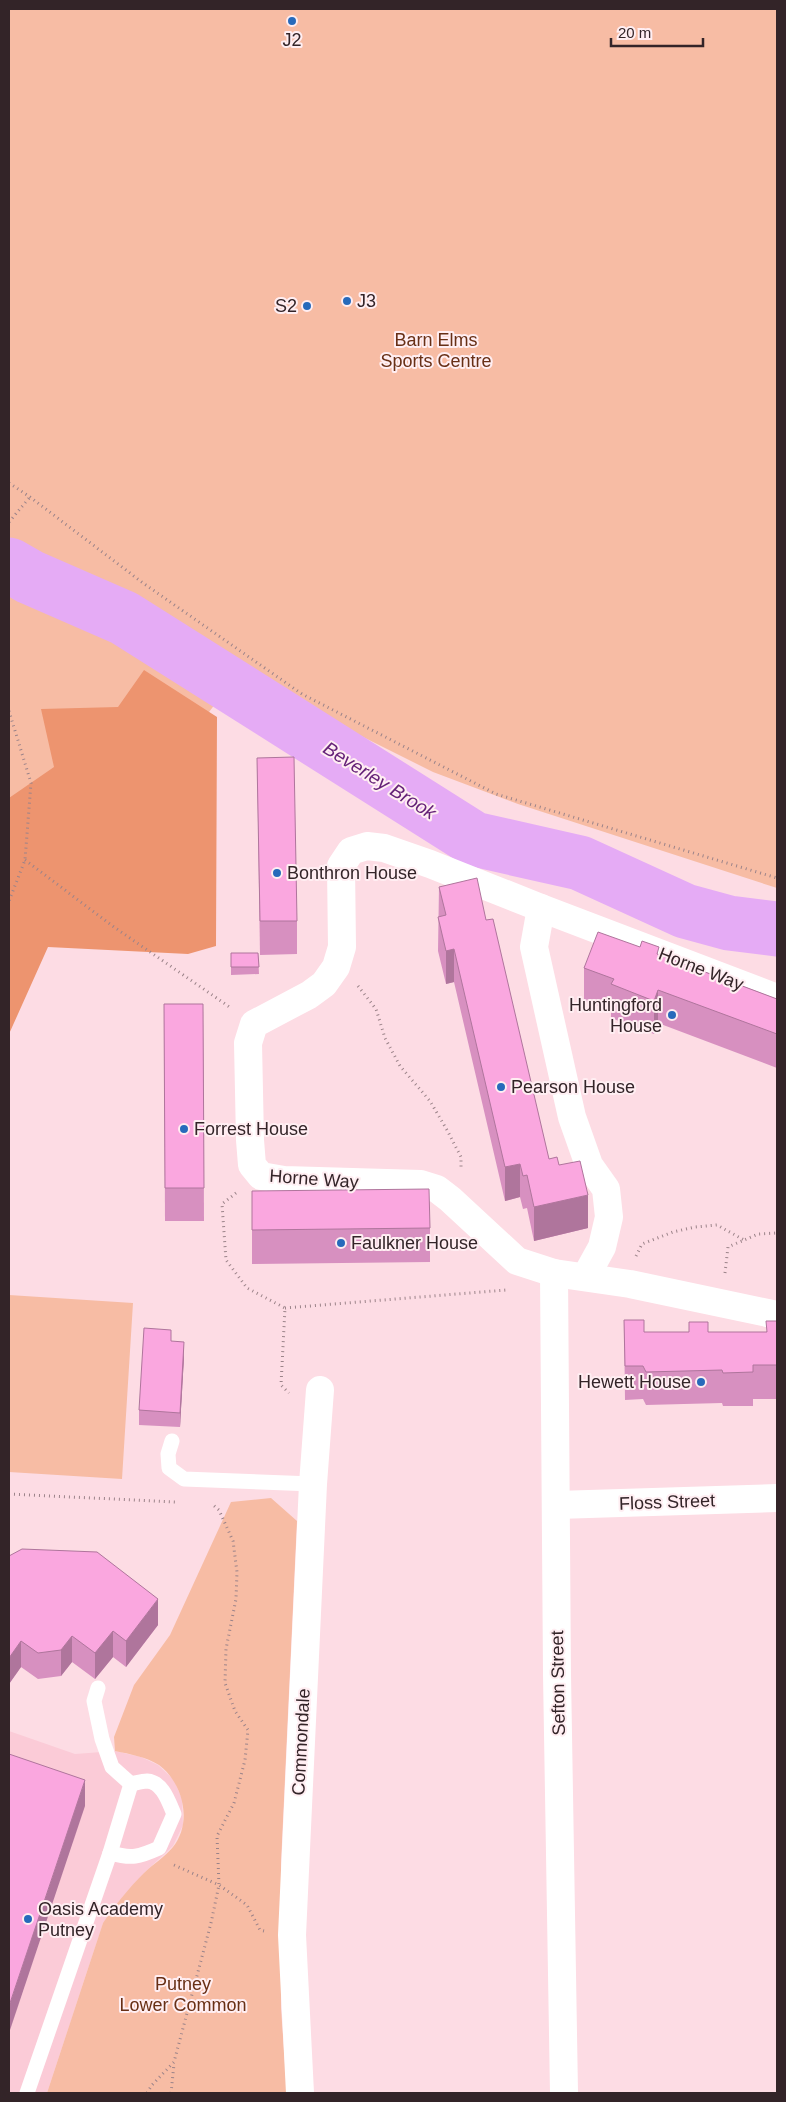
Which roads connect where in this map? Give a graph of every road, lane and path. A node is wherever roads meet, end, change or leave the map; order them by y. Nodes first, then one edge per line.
1 (9, 483) edge
2 (30, 496) junction
3 (9, 522) edge
4 (9, 711) edge
5 (25, 860) junction
6 (777, 878) edge
7 (9, 901) edge
8 (541, 908) junction
9 (336, 967) junction
10 (777, 998) edge
11 (254, 1024) junction
12 (261, 1176) junction
13 (450, 1199) junction
14 (777, 1233) edge
15 (744, 1240) junction
16 (586, 1276) junction
17 (554, 1280) junction
18 (630, 1284) junction
19 (720, 1304) junction
20 (285, 1308) junction
21 (777, 1315) edge
22 (320, 1390) dead end
23 (318, 1418) junction
24 (172, 1441) dead end
25 (225, 1482) junction
26 (313, 1484) junction
27 (9, 1494) edge
28 (777, 1498) edge
29 (182, 1502) dead end
30 (557, 1505) junction
31 (98, 1688) dead end
32 (131, 1784) junction
33 (110, 1853) junction
34 (145, 1854) junction
35 (219, 1884) junction
36 (292, 1935) junction
37 (174, 2062) junction
38 (28, 2093) edge
39 (147, 2093) edge
40 (171, 2093) edge
41 (300, 2093) edge
42 (564, 2093) edge

1 - 2 path
2 - 3 path
2 - 6 path
4 - 5 path
5 - 7 path
5 - 11 path
8 - 9 street, Horne Way
8 - 10 street, Horne Way
8 - 16 street
9 - 11 street, Horne Way
9 - 13 path
11 - 12 street, Horne Way
12 - 13 street, Horne Way
12 - 20 path
13 - 17 street, Horne Way
14 - 15 path
15 - 18 path
15 - 19 path
16 - 17 street, Horne Way
16 - 18 street, Horne Way
17 - 20 path
17 - 30 street, Sefton Street
18 - 19 street, Horne Way
19 - 21 street, Horne Way
20 - 23 path
22 - 23 street, Commondale
23 - 26 street, Commondale
24 - 25 lane
25 - 26 lane
25 - 35 path
26 - 36 street, Commondale
27 - 29 path
28 - 30 street, Floss Street
30 - 42 street, Sefton Street
31 - 32 lane
32 - 33 lane
32 - 34 lane
33 - 34 lane
33 - 38 lane
34 - 35 path
35 - 36 path
35 - 37 path
36 - 41 street, Commondale
37 - 39 path
37 - 40 path

